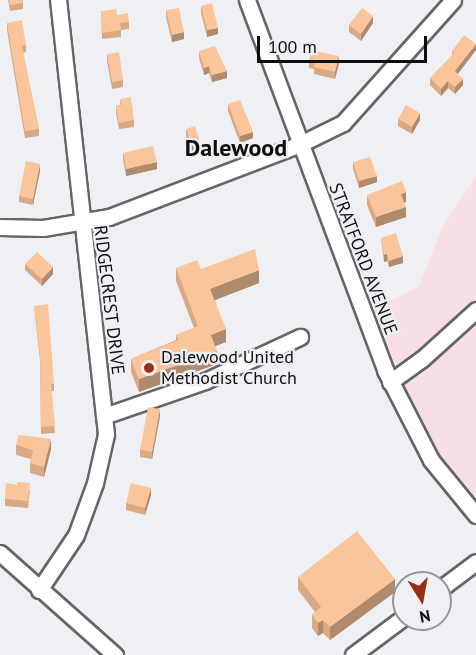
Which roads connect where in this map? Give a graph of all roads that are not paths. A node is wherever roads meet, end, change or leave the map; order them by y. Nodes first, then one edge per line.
1 (58, 0) edge
2 (247, 0) edge
3 (453, 0) edge
4 (298, 145) junction
5 (80, 224) junction
6 (0, 227) edge
7 (476, 310) edge
8 (300, 338) dead end
9 (390, 382) junction
10 (104, 416) junction
11 (476, 515) edge
12 (0, 553) edge
13 (476, 562) edge
14 (452, 580) edge
15 (39, 590) junction
16 (392, 625) edge
17 (116, 655) edge
18 (353, 655) edge

1 - 5 street, RIDGECREST DRIVE
2 - 4 street, STRATFORD AVENUE
3 - 4 street
4 - 5 street
4 - 9 street, STRATFORD AVENUE
5 - 6 street
5 - 10 street, RIDGECREST DRIVE
7 - 9 street
8 - 10 street
9 - 11 street, STRATFORD AVENUE
10 - 15 street, RIDGECREST DRIVE
12 - 15 street
13 - 14 street
15 - 17 street
16 - 18 street

